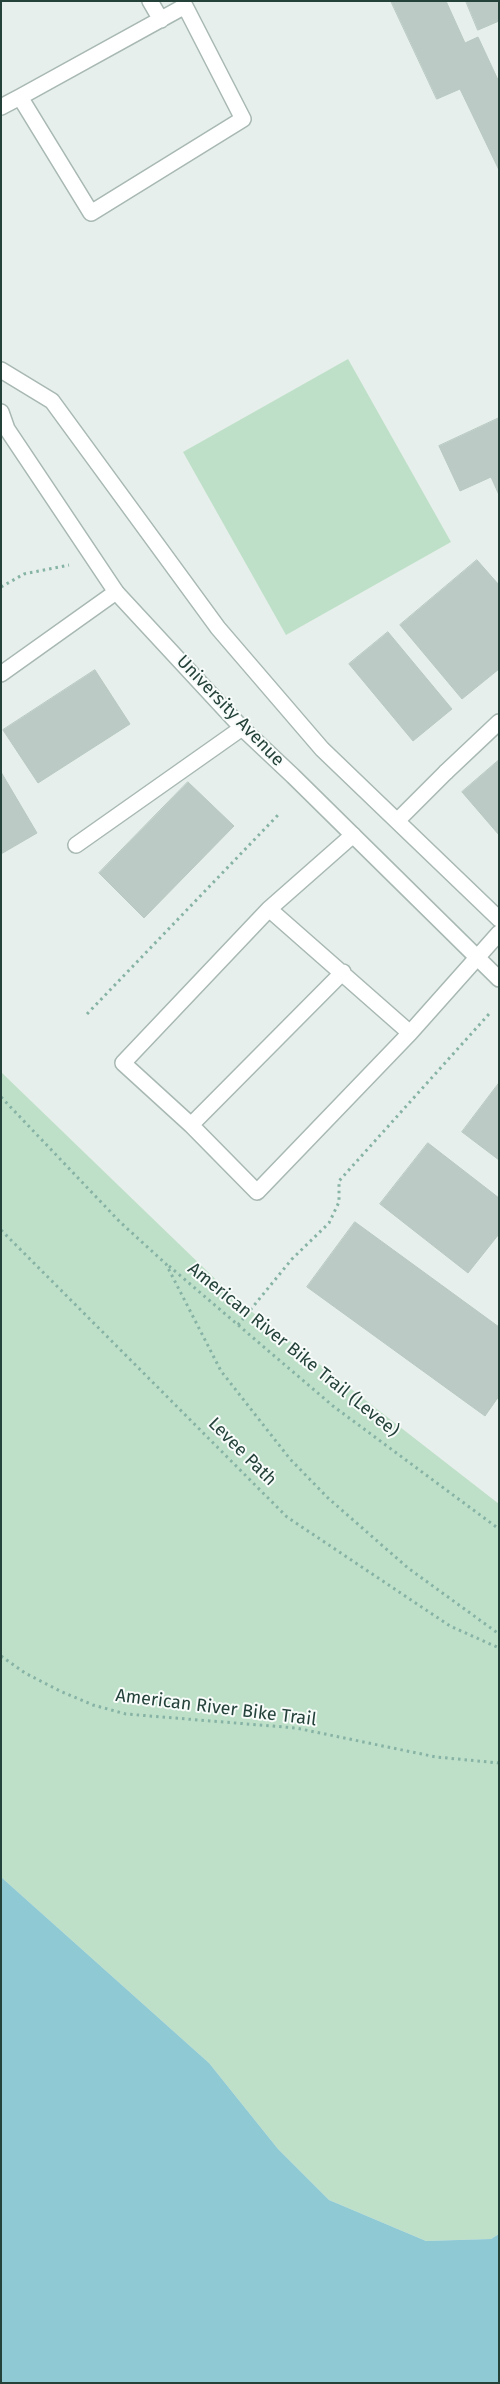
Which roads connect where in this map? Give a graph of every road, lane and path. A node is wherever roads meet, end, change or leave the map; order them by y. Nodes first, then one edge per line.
1 (150, 1) edge
2 (161, 20) junction
3 (20, 97) junction
4 (1, 108) edge
5 (1, 370) edge
6 (1, 412) edge
7 (76, 564) dead end
8 (1, 587) edge
9 (116, 592) junction
10 (1, 674) edge
11 (499, 722) edge
12 (242, 728) junction
13 (278, 815) dead end
14 (398, 820) junction
15 (353, 835) junction
16 (76, 845) dead end
17 (269, 909) junction
18 (499, 919) edge
19 (499, 933) edge
20 (476, 957) junction
21 (343, 972) junction
22 (499, 979) edge
23 (87, 1014) dead end
24 (490, 1014) dead end
25 (410, 1033) junction
26 (1, 1097) edge
27 (190, 1125) junction
28 (1, 1230) edge
29 (166, 1264) junction
30 (238, 1325) junction
31 (499, 1529) edge
32 (499, 1634) edge
33 (499, 1648) edge
34 (1, 1656) edge
35 (499, 1763) edge

1 - 2 street
2 - 3 street
2 - 3 street
3 - 4 street
5 - 14 street
6 - 9 street, University Avenue
7 - 8 path
9 - 10 street
9 - 12 street, University Avenue
11 - 14 street
12 - 15 street, University Avenue
12 - 16 street
13 - 23 path
14 - 18 street
15 - 17 street
15 - 20 street, University Avenue
17 - 21 street
17 - 27 street
19 - 20 street
20 - 22 street, University Avenue
20 - 25 street
21 - 25 street
21 - 27 street
24 - 30 path
25 - 27 street
26 - 29 path, American River Bike Trail (Levee)
28 - 33 path, Levee Path
29 - 30 path, American River Bike Trail (Levee)
29 - 32 path
30 - 31 path, American River Bike Trail (Levee)
34 - 35 path, American River Bike Trail

